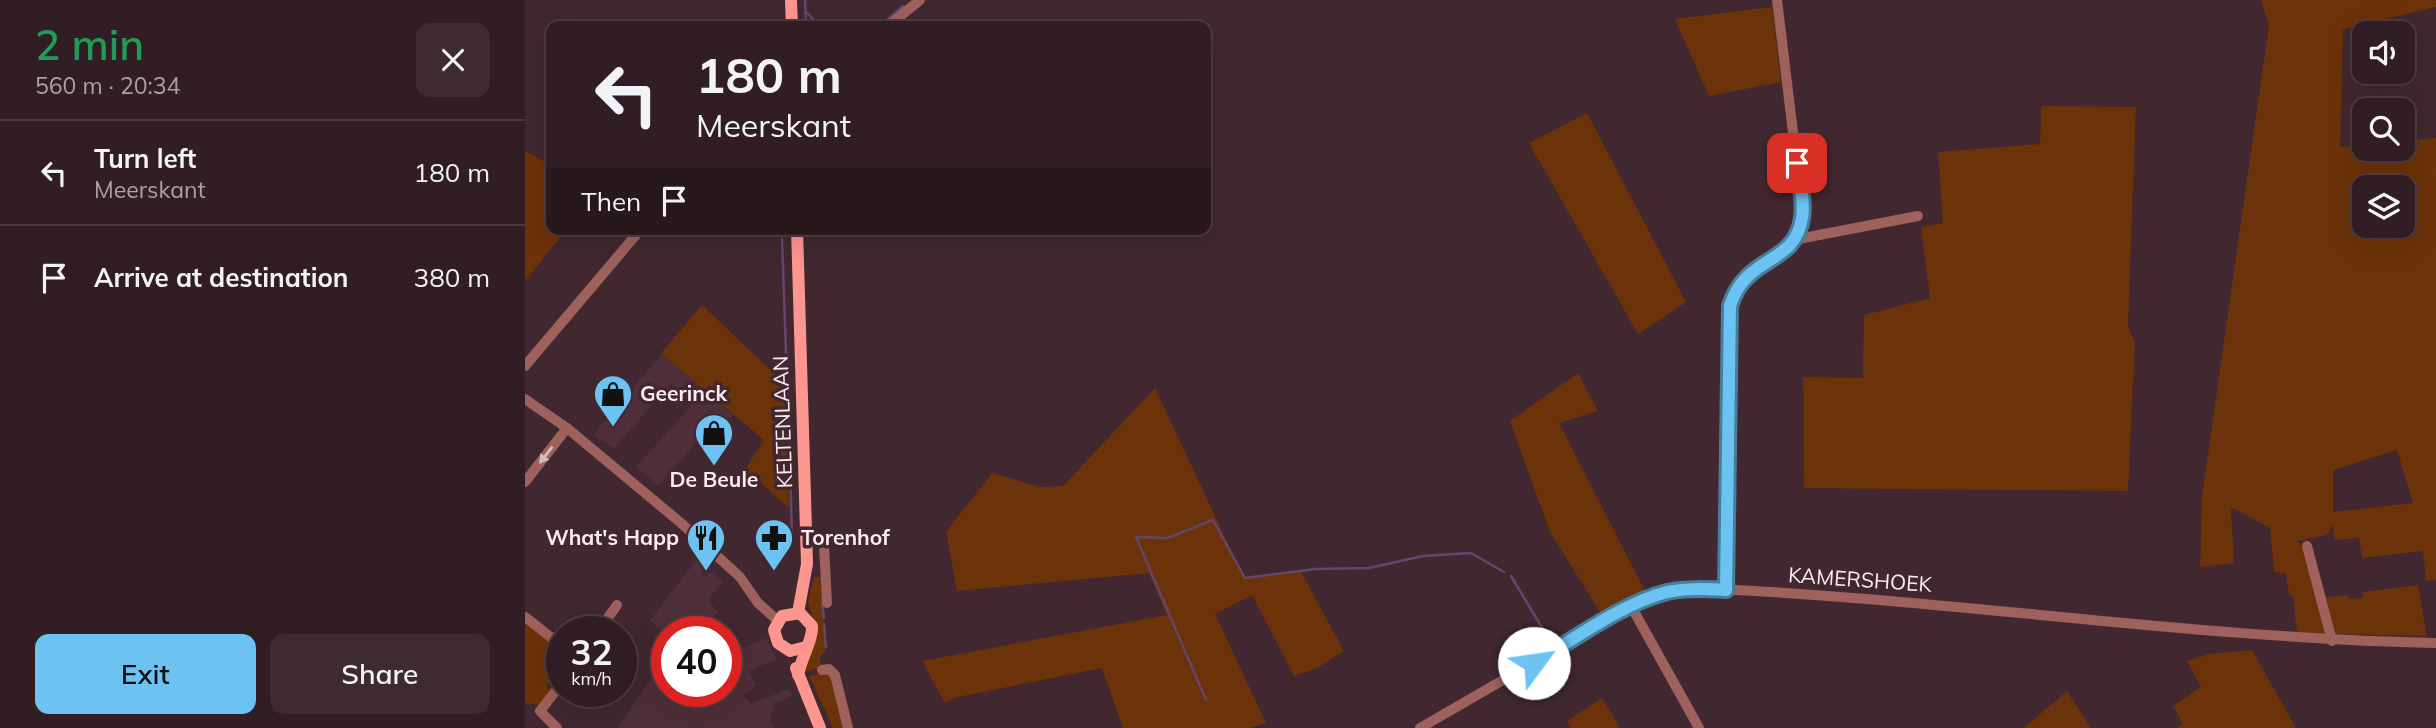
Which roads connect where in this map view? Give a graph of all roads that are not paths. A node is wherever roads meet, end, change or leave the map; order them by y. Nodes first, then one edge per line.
1 (791, 0) edge
2 (920, 0) edge
3 (1777, 0) edge
4 (792, 21) edge
5 (894, 21) edge
6 (1918, 216) dead end
7 (636, 235) edge
8 (797, 235) edge
9 (1793, 240) junction
10 (525, 366) edge
11 (525, 399) edge
12 (568, 428) junction
13 (525, 482) edge
14 (824, 546) dead end
15 (2307, 546) dead end
16 (825, 573) junction
17 (806, 574) junction
18 (1726, 590) junction
19 (827, 603) dead end
20 (617, 606) dead end
21 (1631, 606) junction
22 (798, 613) junction
23 (610, 616) edge
24 (525, 617) edge
25 (777, 620) junction
26 (546, 633) edge
27 (2332, 641) junction
28 (2436, 643) edge
29 (806, 647) junction
30 (790, 651) junction
31 (822, 670) dead end
32 (798, 675) junction
33 (546, 703) edge
34 (557, 728) edge
35 (820, 728) edge
36 (848, 728) edge
37 (1420, 728) edge
38 (1699, 728) edge

1 - 4 main road
2 - 5 street
3 - 9 street
6 - 9 street
7 - 10 street
8 - 17 main road, KELTENLAAN
9 - 18 street
11 - 12 street
12 -> 13 street
12 - 25 street
14 - 16 street
15 - 27 street
16 - 17 street
16 - 19 street
17 - 22 main road, KELTENLAAN
18 - 21 street, KAMERSHOEK
18 - 27 street, KAMERSHOEK
20 - 23 street
21 - 37 street, KAMERSHOEK
21 - 38 street
22 - 25 main road
22 - 29 main road
24 - 26 street
25 - 30 main road
27 - 28 street, KAMERSHOEK
29 - 30 main road
29 - 32 main road
30 - 32 main road
31 - 36 street
32 - 35 main road
33 - 34 street

